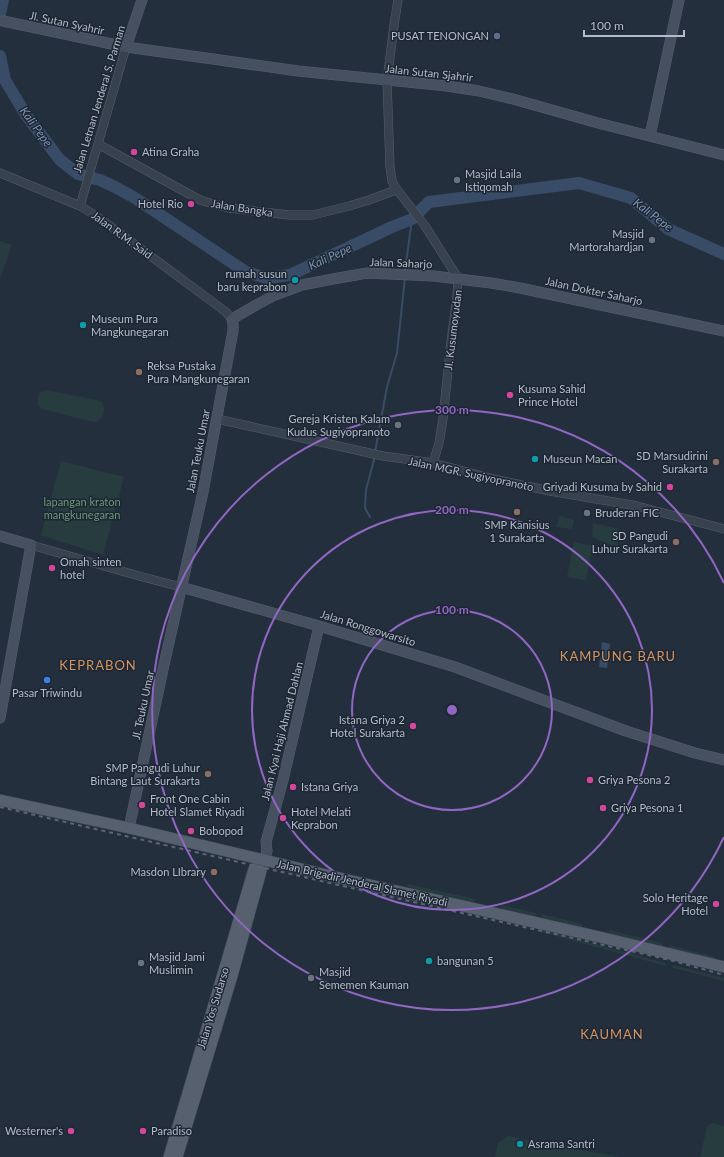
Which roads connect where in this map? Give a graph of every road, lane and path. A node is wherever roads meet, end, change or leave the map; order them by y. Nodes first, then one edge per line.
1 (142, 0) edge
2 (398, 0) edge
3 (679, 0) edge
4 (1, 21) edge
5 (126, 47) junction
6 (387, 81) junction
7 (650, 136) junction
8 (98, 144) junction
9 (724, 155) edge
10 (0, 173) edge
11 (396, 190) junction
12 (80, 206) junction
13 (458, 278) junction
14 (232, 319) junction
15 (724, 331) edge
16 (217, 419) junction
17 (433, 464) junction
18 (724, 529) edge
19 (0, 536) edge
20 (31, 545) junction
21 (181, 587) junction
22 (320, 626) junction
23 (0, 718) edge
24 (724, 760) edge
25 (0, 800) edge
26 (129, 828) junction
27 (259, 865) junction
28 (724, 967) edge
29 (196, 1081) junction
30 (168, 1157) edge
31 (177, 1157) edge

1 - 5 main road, Jalan Letnan Jenderal S. Parman
2 - 6 street, Jl. Kusumoyudan
3 - 7 main road
4 - 5 main road, Jl. Sutan Syahrir
5 - 6 main road, Jalan Sutan Sjahrir
5 - 8 street, Jalan Letnan Jenderal S. Parman
6 - 7 main road, Jalan Sutan Sjahrir
6 - 11 street, Jl. Kusumoyudan
7 - 9 main road, Jalan Sutan Sjahrir
8 - 11 street, Jalan Bangka
8 - 12 street, Jalan Letnan Jenderal S. Parman
10 - 12 street, Jalan R.M. Said
11 - 13 street, Jl. Kusumoyudan
12 - 14 street, Jalan R.M. Said
13 - 14 main road, Jalan Saharjo
13 - 15 main road, Jalan Dokter Saharjo
13 - 17 street, Jl. Kusumoyudan
14 - 16 main road, Jalan Teuku Umar
16 - 17 street, Jalan MGR. Sugiyopranoto
16 - 21 main road, Jalan Teuku Umar
17 - 18 street, Jalan MGR. Sugiyopranoto
19 - 20 main road, Jalan Ronggowarsito
20 - 21 street, Jalan Ronggowarsito
20 - 23 main road
21 - 22 main road, Jalan Ronggowarsito
21 - 26 main road, Jl. Teuku Umar
22 - 24 main road, Jalan Ronggowarsito
22 - 27 main road, Jalan Kyai Haji Ahmad Dahlan
25 - 26 main road, Jalan Brigadir Jenderal Slamet Riyadi
26 - 27 main road, Jalan Brigadir Jenderal Slamet Riyadi
27 - 28 main road, Jalan Brigadir Jenderal Slamet Riyadi
27 - 29 main road, Jalan Yos Sudarso
29 - 30 main road, Jalan Yos Sudarso
29 - 31 main road, Jalan Yos Sudarso

